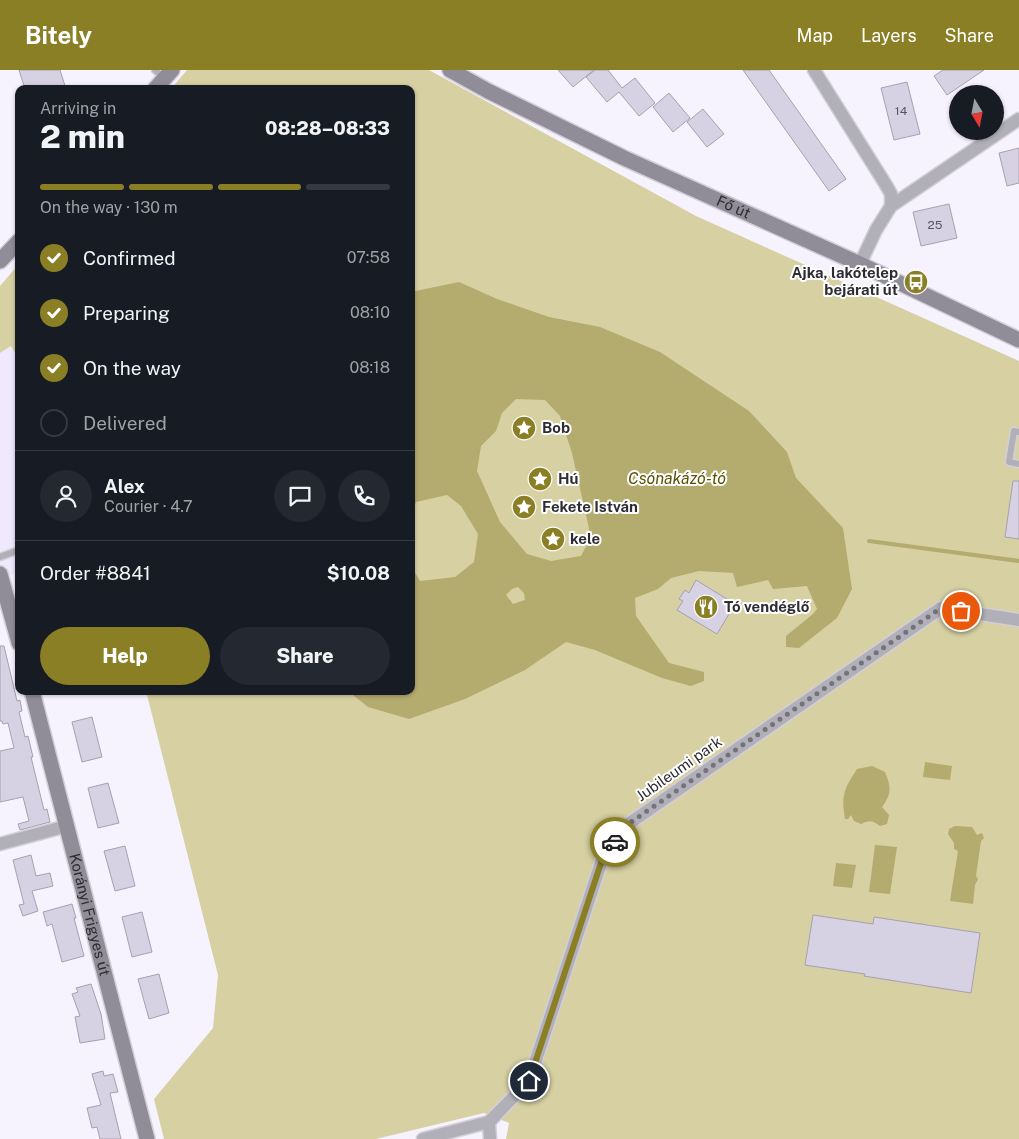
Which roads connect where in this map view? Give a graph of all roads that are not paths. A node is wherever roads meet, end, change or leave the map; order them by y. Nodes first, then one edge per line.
1 (450, 70) edge
2 (814, 70) edge
3 (1019, 119) edge
4 (891, 206) junction
5 (15, 245) edge
6 (0, 262) edge
7 (860, 264) junction
8 (1019, 340) edge
9 (1019, 432) edge
10 (1019, 464) edge
11 (15, 551) edge
12 (0, 557) edge
13 (0, 574) edge
14 (1019, 620) edge
15 (15, 628) edge
16 (33, 695) edge
17 (67, 826) junction
18 (0, 844) edge
19 (489, 1122) junction
20 (427, 1138) edge
21 (147, 1139) edge
22 (490, 1139) edge

1 - 7 main road, Fő út
2 - 4 street
3 - 4 street
4 - 7 street
5 - 6 main road
7 - 8 main road, Fő út
9 - 10 lane
11 - 12 lane
13 - 15 main road
14 - 19 street, Jubileumi park
16 - 17 main road, Korányi Frigyes út
17 - 18 street
17 - 21 main road, Korányi Frigyes út
19 - 20 street
19 - 22 street

